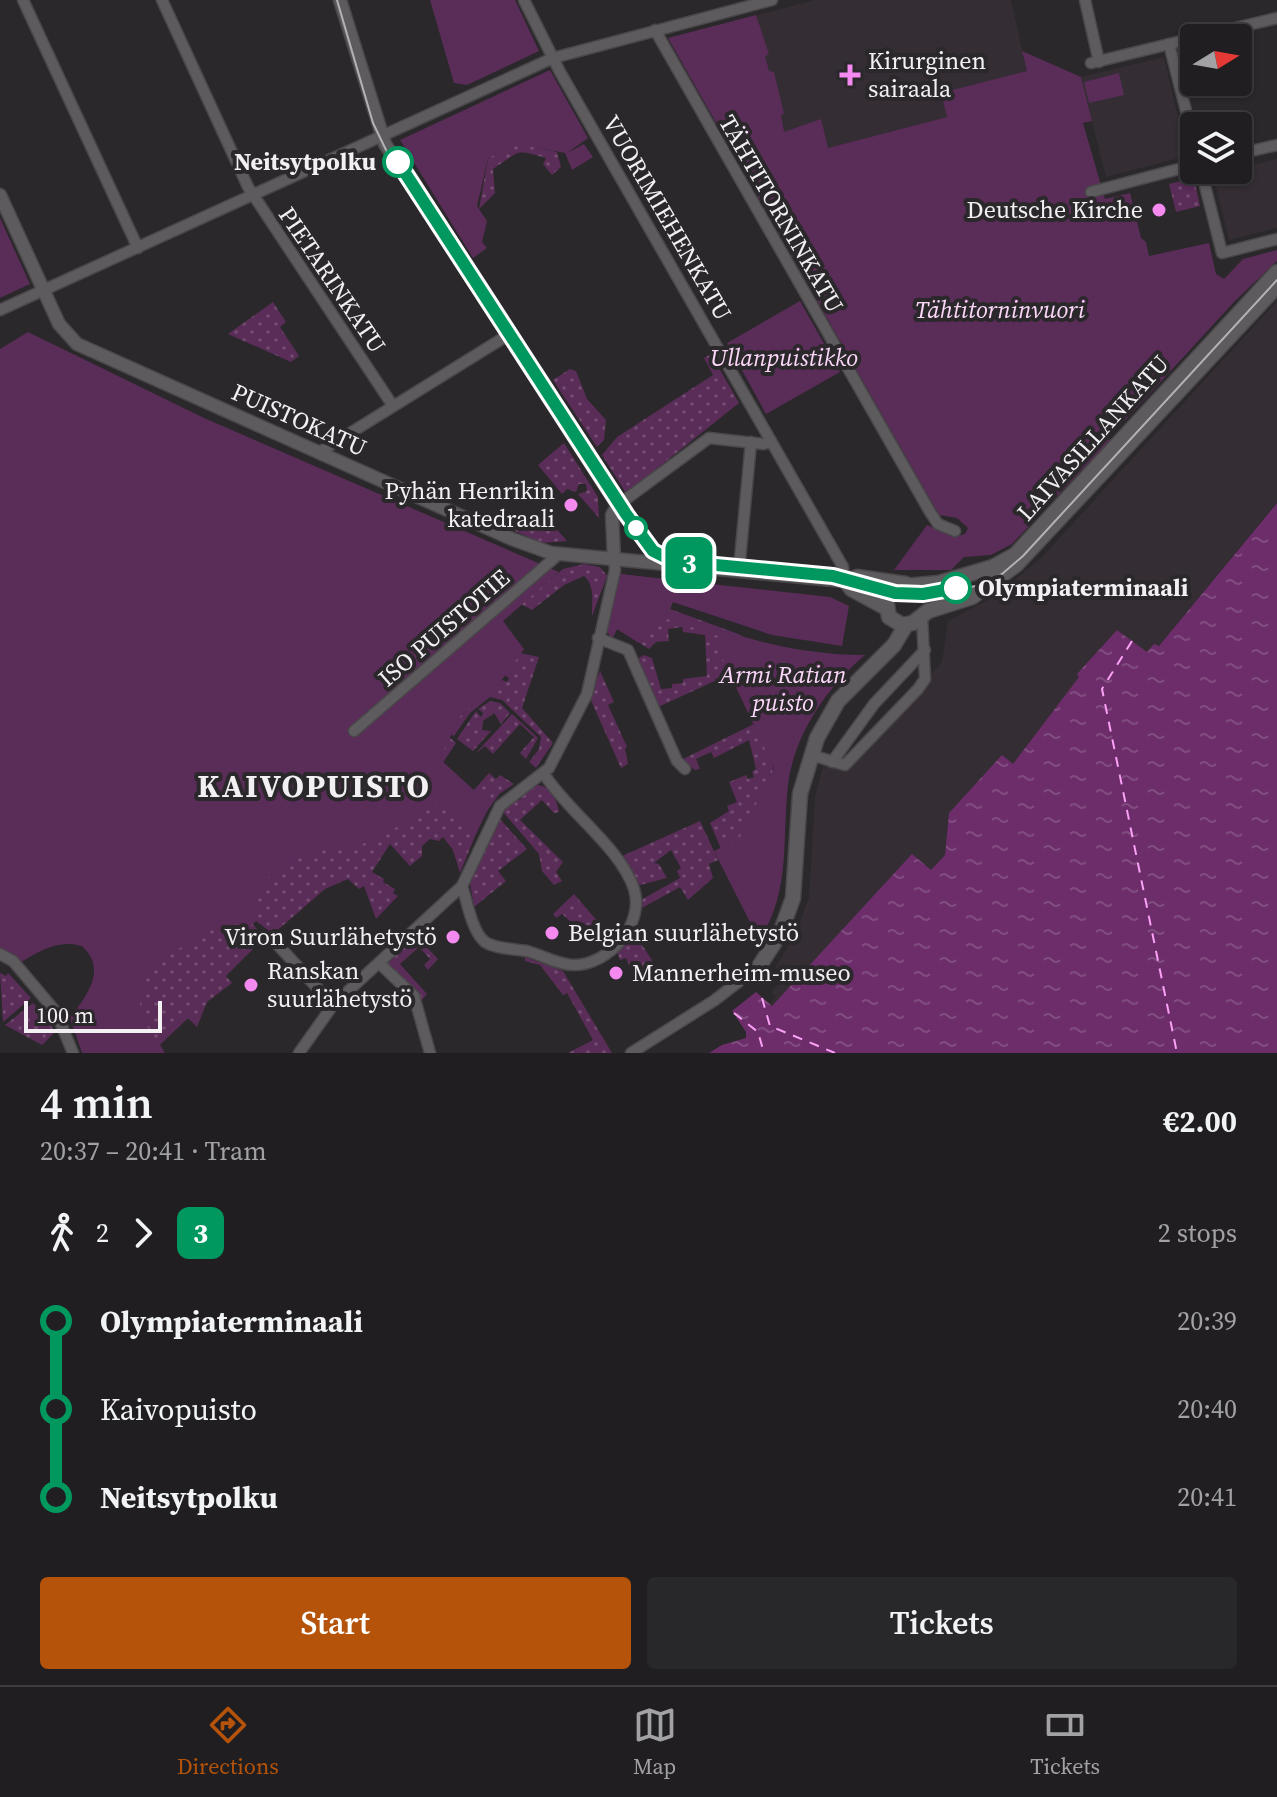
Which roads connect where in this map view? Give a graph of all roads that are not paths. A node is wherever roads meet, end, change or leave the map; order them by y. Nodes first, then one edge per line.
1 (23, 0) edge
2 (162, 0) edge
3 (340, 0) edge
4 (524, 0) edge
5 (767, 0) edge
6 (1085, 0) edge
7 (1277, 18) edge
8 (655, 30) junction
9 (1169, 44) junction
10 (553, 58) junction
11 (1186, 112) edge
12 (381, 136) junction
13 (1277, 145) edge
14 (1252, 151) edge
15 (1180, 169) edge
16 (1205, 184) edge
17 (1091, 192) dead end
18 (0, 195) edge
19 (253, 196) junction
20 (1277, 239) edge
21 (138, 248) junction
22 (1277, 272) edge
23 (1277, 286) edge
24 (43, 291) junction
25 (0, 310) edge
26 (508, 335) junction
27 (393, 406) junction
28 (771, 441) junction
29 (751, 442) junction
30 (318, 453) junction
31 (618, 505) junction
32 (955, 531) dead end
33 (559, 554) junction
34 (614, 558) junction
35 (660, 562) junction
36 (739, 570) junction
37 (844, 581) junction
38 (910, 584) junction
39 (887, 613) junction
40 (923, 615) junction
41 (906, 625) junction
42 (598, 638) junction
43 (925, 650) junction
44 (882, 655) junction
45 (354, 731) dead end
46 (811, 755) junction
47 (832, 762) junction
48 (685, 769) dead end
49 (544, 774) junction
50 (462, 886) junction
51 (276, 943) dead end
52 (0, 954) edge
53 (380, 964) junction
54 (760, 965) joint
55 (333, 1005) junction
56 (73, 1053) edge
57 (299, 1053) edge
58 (430, 1053) edge
59 (631, 1053) edge

1 - 21 street
2 - 19 street, PIETARINKATU
3 - 12 street
4 - 10 street, VUORIMIEHENKATU
5 - 8 street
6 - 9 street
7 - 9 street
8 - 10 street
8 - 32 street, TÄHTITORNINKATU
9 - 11 street
10 - 12 street
10 - 28 street, VUORIMIEHENKATU
12 - 19 street
12 - 26 street
13 - 14 street
15 - 17 street
16 - 20 street
18 - 24 street, PUISTOKATU
19 - 21 street
19 - 27 street, PIETARINKATU
21 - 24 street
22 - 38 main road, LAIVASILLANKATU
23 - 40 main road, LAIVASILLANKATU
24 - 25 street
24 - 30 street, PUISTOKATU
26 - 27 street
26 - 31 street
27 - 30 street
28 - 29 street
28 - 37 street, VUORIMIEHENKATU
29 - 31 street
29 - 36 street
30 - 33 street, PUISTOKATU
31 - 34 street
31 - 35 street
33 - 34 street, PUISTOKATU
33 - 45 street, ISO PUISTOTIE
34 - 35 street, PUISTOKATU
34 - 42 street
35 - 36 street, LAIVASILLANKATU
36 - 37 street, LAIVASILLANKATU
37 - 38 street, LAIVASILLANKATU
37 - 39 street, LAIVASILLANKATU
38 - 39 main road
38 - 40 main road
39 - 41 main road, LAIVASILLANKATU
39 - 44 main road
40 - 41 main road, LAIVASILLANKATU
40 - 43 street
41 - 44 main road
42 - 48 street
42 - 49 street
43 - 47 street
43 - 47 street
44 - 46 main road
46 - 47 street
46 - 54 main road
49 - 50 street
49 - 50 street
50 - 53 street
51 - 55 street
52 - 56 street
53 - 55 street
53 - 58 street
54 - 59 street
55 - 57 street

